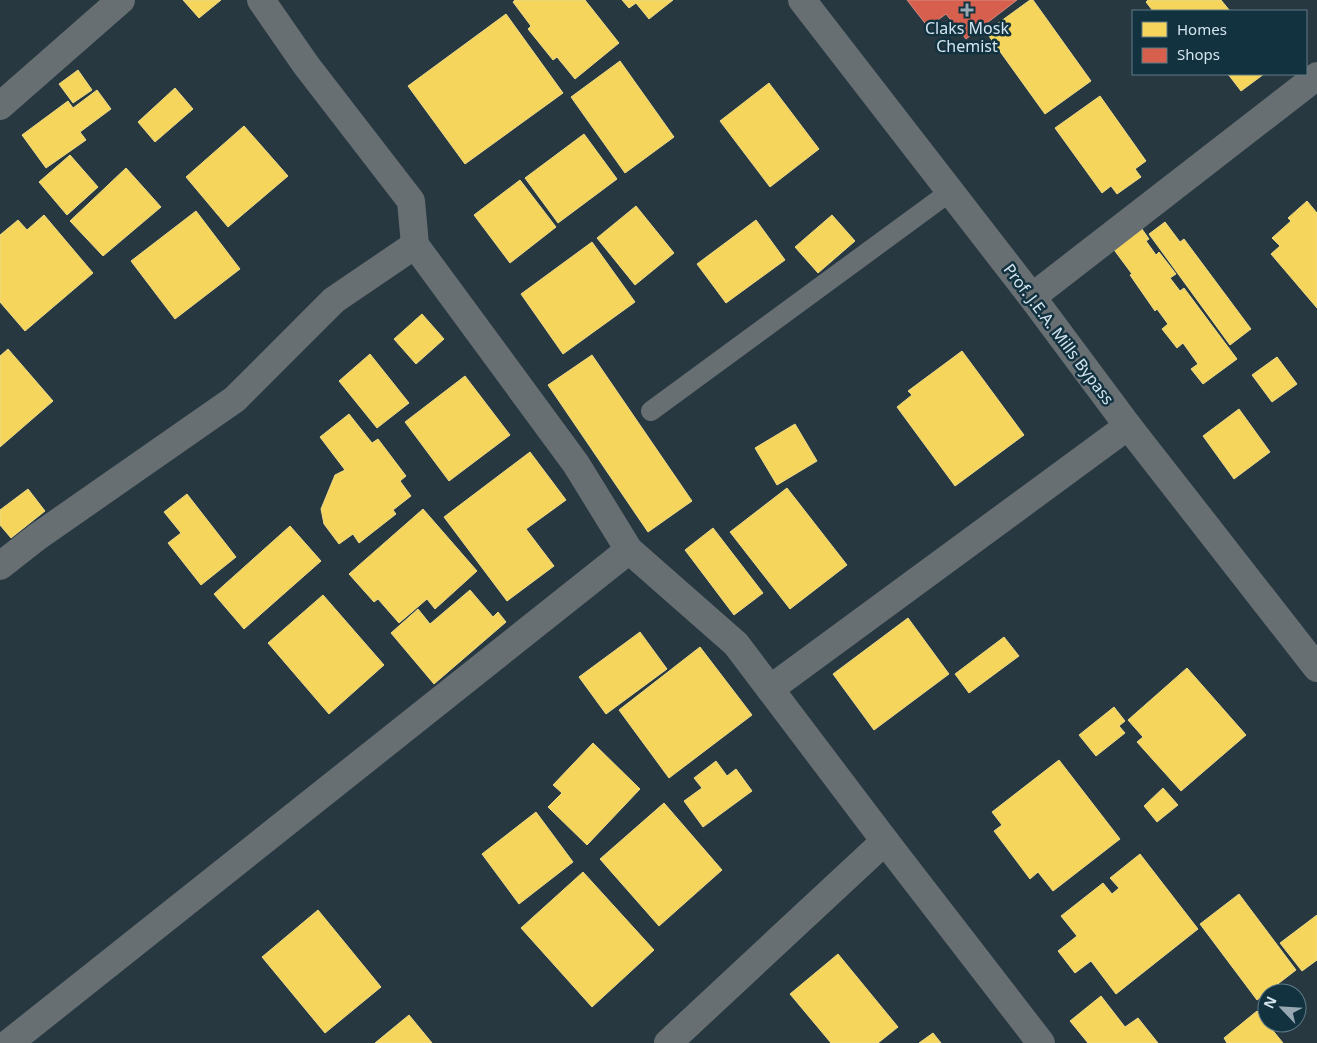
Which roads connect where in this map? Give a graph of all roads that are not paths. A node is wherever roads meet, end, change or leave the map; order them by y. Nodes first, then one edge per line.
1 (121, 0) edge
2 (261, 0) edge
3 (802, 0) edge
4 (1317, 76) edge
5 (0, 106) edge
6 (951, 191) junction
7 (415, 245) junction
8 (1032, 297) junction
9 (651, 411) dead end
10 (1128, 426) junction
11 (629, 550) junction
12 (0, 566) edge
13 (1317, 668) edge
14 (770, 689) junction
15 (885, 841) junction
16 (9, 1043) edge
17 (668, 1043) edge
18 (1042, 1043) edge

1 - 5 street
2 - 7 street
3 - 6 street, Prof. J.E.A. Mills Bypass
4 - 8 street
6 - 8 street, Prof. J.E.A. Mills Bypass
6 - 9 lane
7 - 11 street
7 - 12 street
8 - 10 street, Prof. J.E.A. Mills Bypass
10 - 13 street, Prof. J.E.A. Mills Bypass
10 - 14 street
11 - 14 street
11 - 16 street
14 - 15 street
15 - 17 street
15 - 18 street

